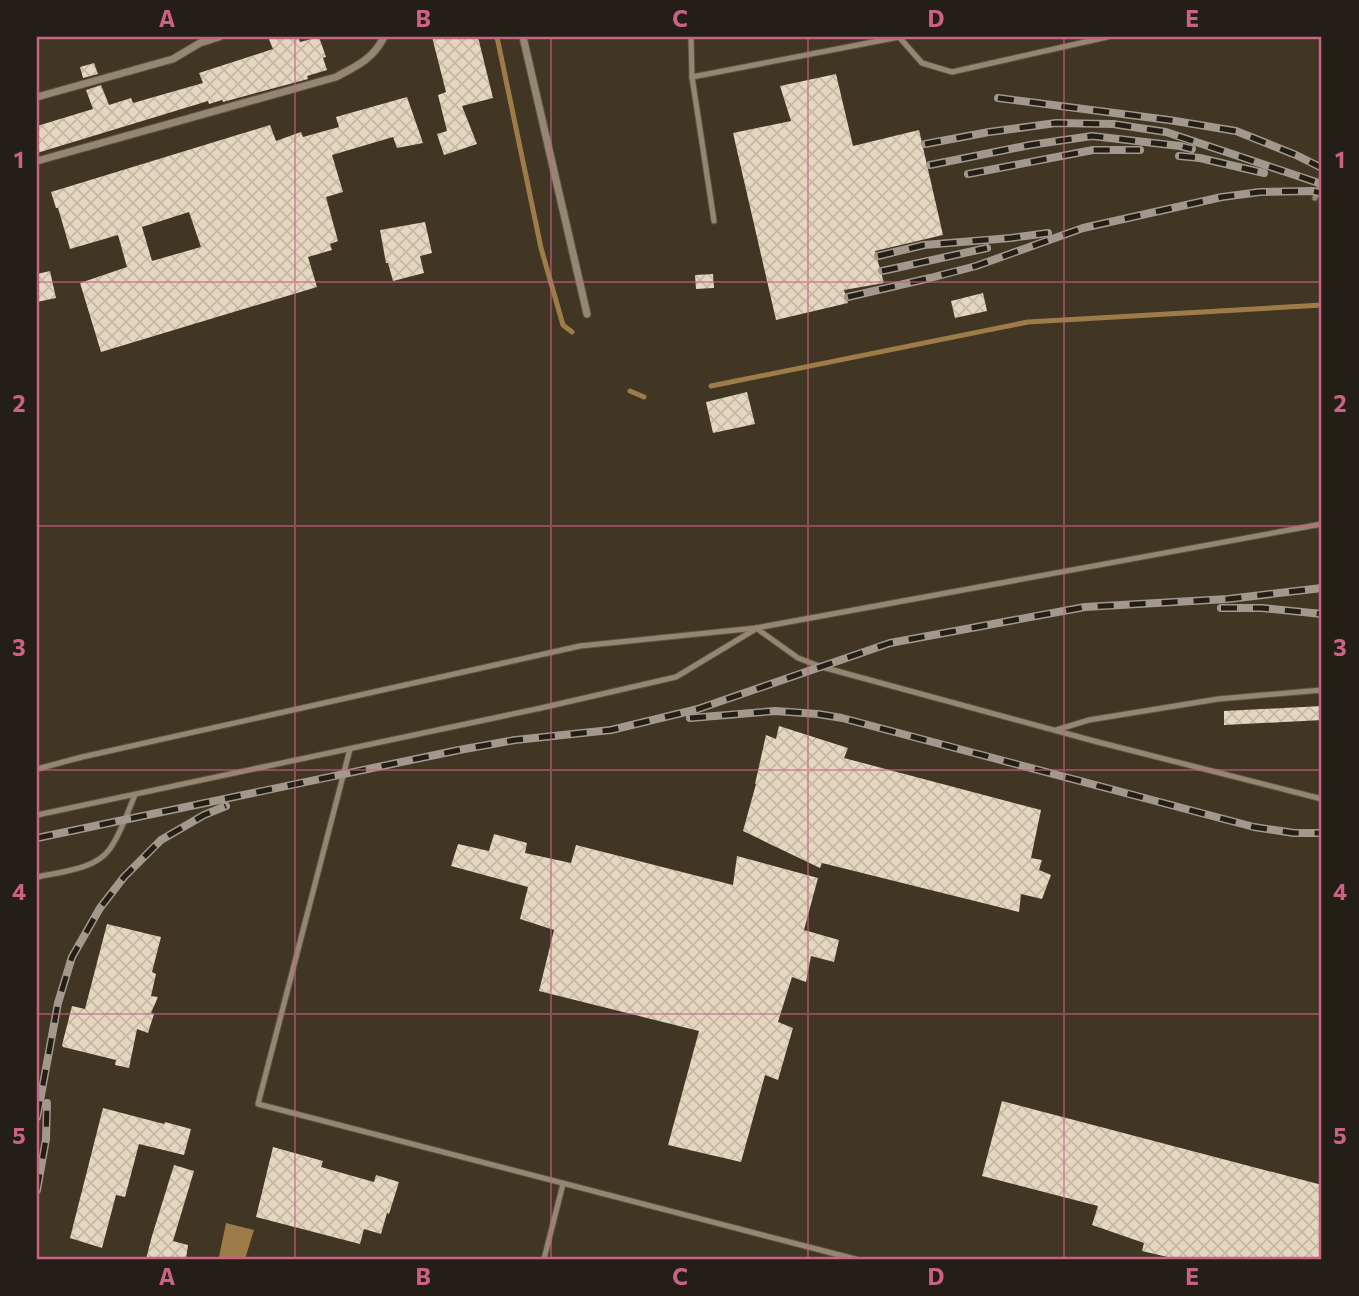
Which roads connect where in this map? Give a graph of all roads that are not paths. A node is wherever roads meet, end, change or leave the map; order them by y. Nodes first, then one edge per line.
1 (219, 37) edge
2 (384, 37) edge
3 (523, 37) edge
4 (691, 37) edge
5 (1107, 37) edge
6 (692, 77) junction
7 (37, 97) edge
8 (37, 161) edge
9 (1322, 179) edge
10 (1315, 198) dead end
11 (714, 221) dead end
12 (587, 314) dead end
13 (1322, 524) edge
14 (757, 628) junction
15 (1322, 690) edge
16 (1056, 731) junction
17 (350, 749) junction
18 (37, 769) edge
19 (135, 795) junction
20 (1322, 799) edge
21 (37, 815) edge
22 (37, 877) edge
23 (563, 1184) junction
24 (544, 1259) edge
25 (855, 1259) edge

1 - 7 street
2 - 8 street
3 - 12 street
4 - 6 lane
5 - 6 lane
6 - 11 lane
9 - 10 lane
13 - 14 lane
14 - 16 lane
14 - 17 lane
14 - 18 lane
15 - 16 lane
16 - 20 lane
17 - 19 lane
17 - 23 lane
19 - 21 lane
19 - 22 lane
23 - 24 lane
23 - 25 lane

